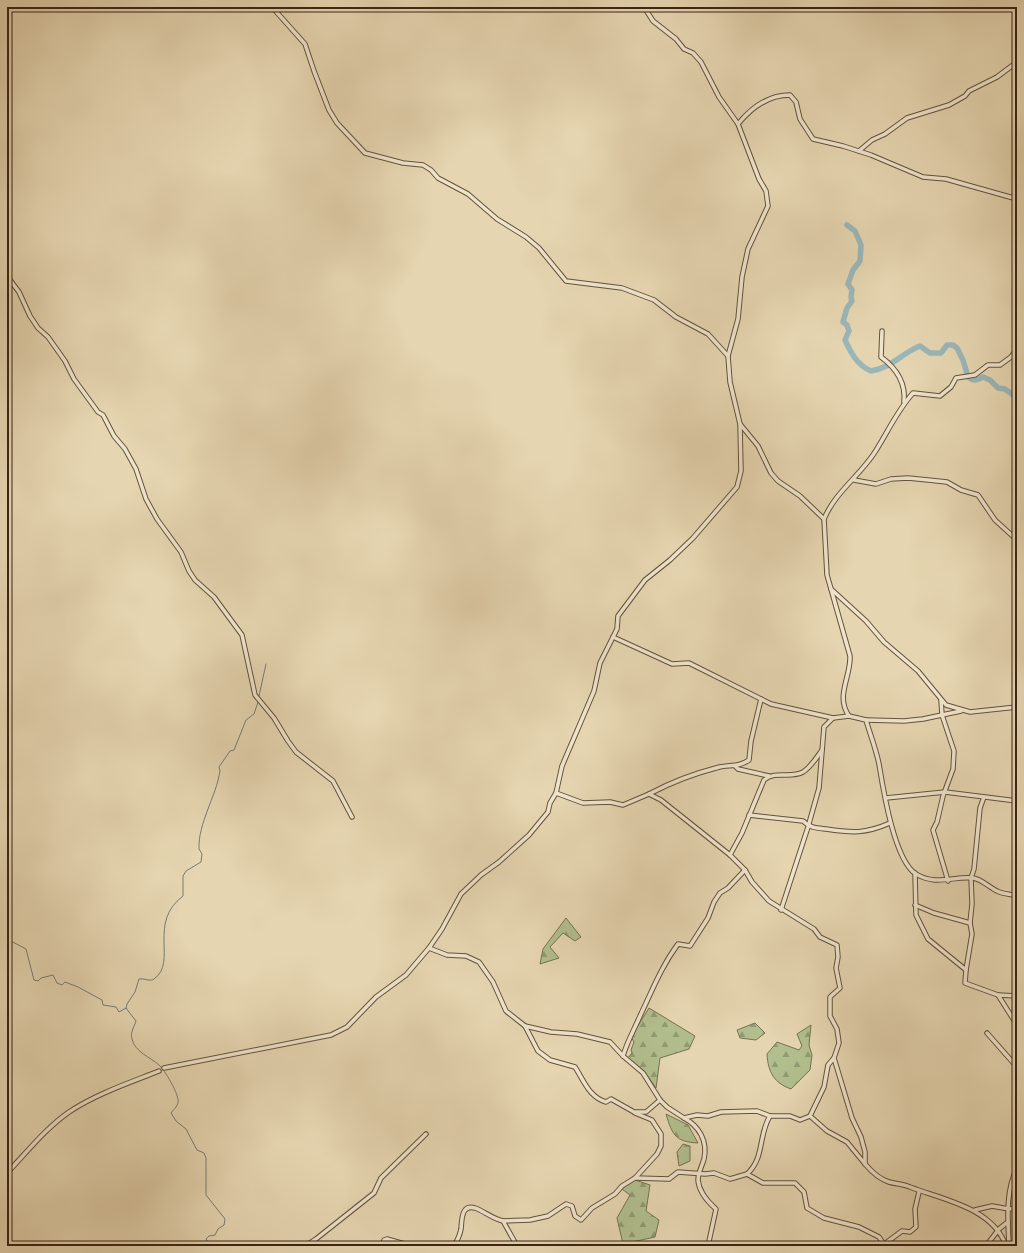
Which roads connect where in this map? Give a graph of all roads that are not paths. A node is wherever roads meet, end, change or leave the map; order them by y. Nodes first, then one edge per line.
1 (272, 7) edge
2 (644, 7) edge
3 (1017, 62) edge
4 (738, 124) junction
5 (859, 151) junction
6 (1017, 198) edge
7 (7, 276) edge
8 (882, 331) dead end
9 (1017, 349) edge
10 (728, 356) junction
11 (904, 403) junction
12 (740, 424) junction
13 (854, 480) junction
14 (824, 519) junction
15 (1017, 540) edge
16 (831, 589) junction
17 (613, 637) junction
18 (761, 699) junction
19 (941, 700) junction
20 (1017, 707) edge
21 (962, 710) junction
22 (942, 715) junction
23 (849, 716) junction
24 (833, 718) junction
25 (866, 720) junction
26 (822, 749) junction
27 (735, 766) junction
28 (769, 776) junction
29 (945, 792) junction
30 (556, 793) junction
31 (648, 794) junction
32 (984, 797) junction
33 (886, 798) junction
34 (1017, 801) edge
35 (749, 815) junction
36 (352, 817) dead end
37 (890, 823) junction
38 (808, 827) junction
39 (730, 855) junction
40 (745, 870) junction
41 (915, 873) junction
42 (970, 878) junction
43 (948, 881) junction
44 (1017, 896) edge
45 (915, 905) junction
46 (781, 910) junction
47 (970, 923) junction
48 (429, 948) junction
49 (966, 970) junction
50 (998, 995) junction
51 (1017, 996) edge
52 (1017, 1025) edge
53 (525, 1026) junction
54 (986, 1033) dead end
55 (622, 1056) junction
56 (834, 1058) junction
57 (1017, 1067) edge
58 (164, 1068) dead end
59 (159, 1071) dead end
60 (660, 1100) junction
61 (634, 1112) junction
62 (770, 1116) junction
63 (810, 1116) junction
64 (684, 1118) junction
65 (426, 1134) dead end
66 (865, 1164) junction
67 (1017, 1168) edge
68 (7, 1173) edge
69 (699, 1174) junction
70 (747, 1174) junction
71 (635, 1178) junction
72 (919, 1192) junction
73 (1017, 1208) edge
74 (1009, 1209) junction
75 (975, 1210) junction
76 (503, 1221) junction
77 (1008, 1222) junction
78 (999, 1229) junction
79 (884, 1245) edge
80 (305, 1246) edge
81 (382, 1246) edge
82 (425, 1246) edge
83 (454, 1246) edge
84 (517, 1246) edge
85 (708, 1246) edge
86 (862, 1246) edge
87 (986, 1246) edge
88 (1008, 1246) edge

1 - 10 street
2 - 4 street
3 - 5 street
4 - 5 street
4 - 10 street
5 - 6 street
7 - 36 street
8 - 11 street
9 - 11 street
10 - 12 street
11 - 13 street
12 - 14 street
12 - 17 street
13 - 14 street
13 - 15 street
14 - 16 street
16 - 19 street
16 - 23 street
17 - 18 street
17 - 30 street
18 - 24 street
18 - 27 street
19 - 21 street
19 - 22 street
20 - 21 street
21 - 22 street
22 - 25 street
22 - 29 street
23 - 24 street
23 - 25 street
24 - 26 street
25 - 33 street
26 - 28 street
26 - 38 street
27 - 28 street
27 - 31 street
28 - 35 street
29 - 32 street
29 - 33 street
29 - 43 street
30 - 31 street
30 - 48 street
31 - 39 street
32 - 34 street
32 - 42 street
33 - 37 street
35 - 38 street
35 - 39 street
37 - 38 street
37 - 41 street
38 - 46 street
39 - 40 street
40 - 46 street
40 - 55 street
41 - 43 street
41 - 45 street
42 - 43 street
42 - 44 street
42 - 47 street
45 - 47 street
45 - 49 street
46 - 56 street
47 - 49 street
48 - 53 street
48 - 58 street
49 - 50 street
50 - 51 street
50 - 52 street
53 - 55 street
53 - 61 street
54 - 57 street
55 - 60 street
56 - 63 street
56 - 66 street
59 - 68 street
60 - 61 street
60 - 64 street
61 - 71 street
62 - 63 street
62 - 64 street
62 - 70 street
63 - 66 street
64 - 69 street
65 - 80 street
66 - 72 street
67 - 74 street
69 - 70 street
69 - 71 street
69 - 85 street
70 - 79 street
71 - 76 street
72 - 75 street
72 - 79 street
73 - 74 street
74 - 75 street
74 - 77 street
75 - 78 street
76 - 83 street
76 - 84 street
77 - 78 street
77 - 88 street
78 - 87 street
78 - 88 street
79 - 86 street
81 - 82 street

